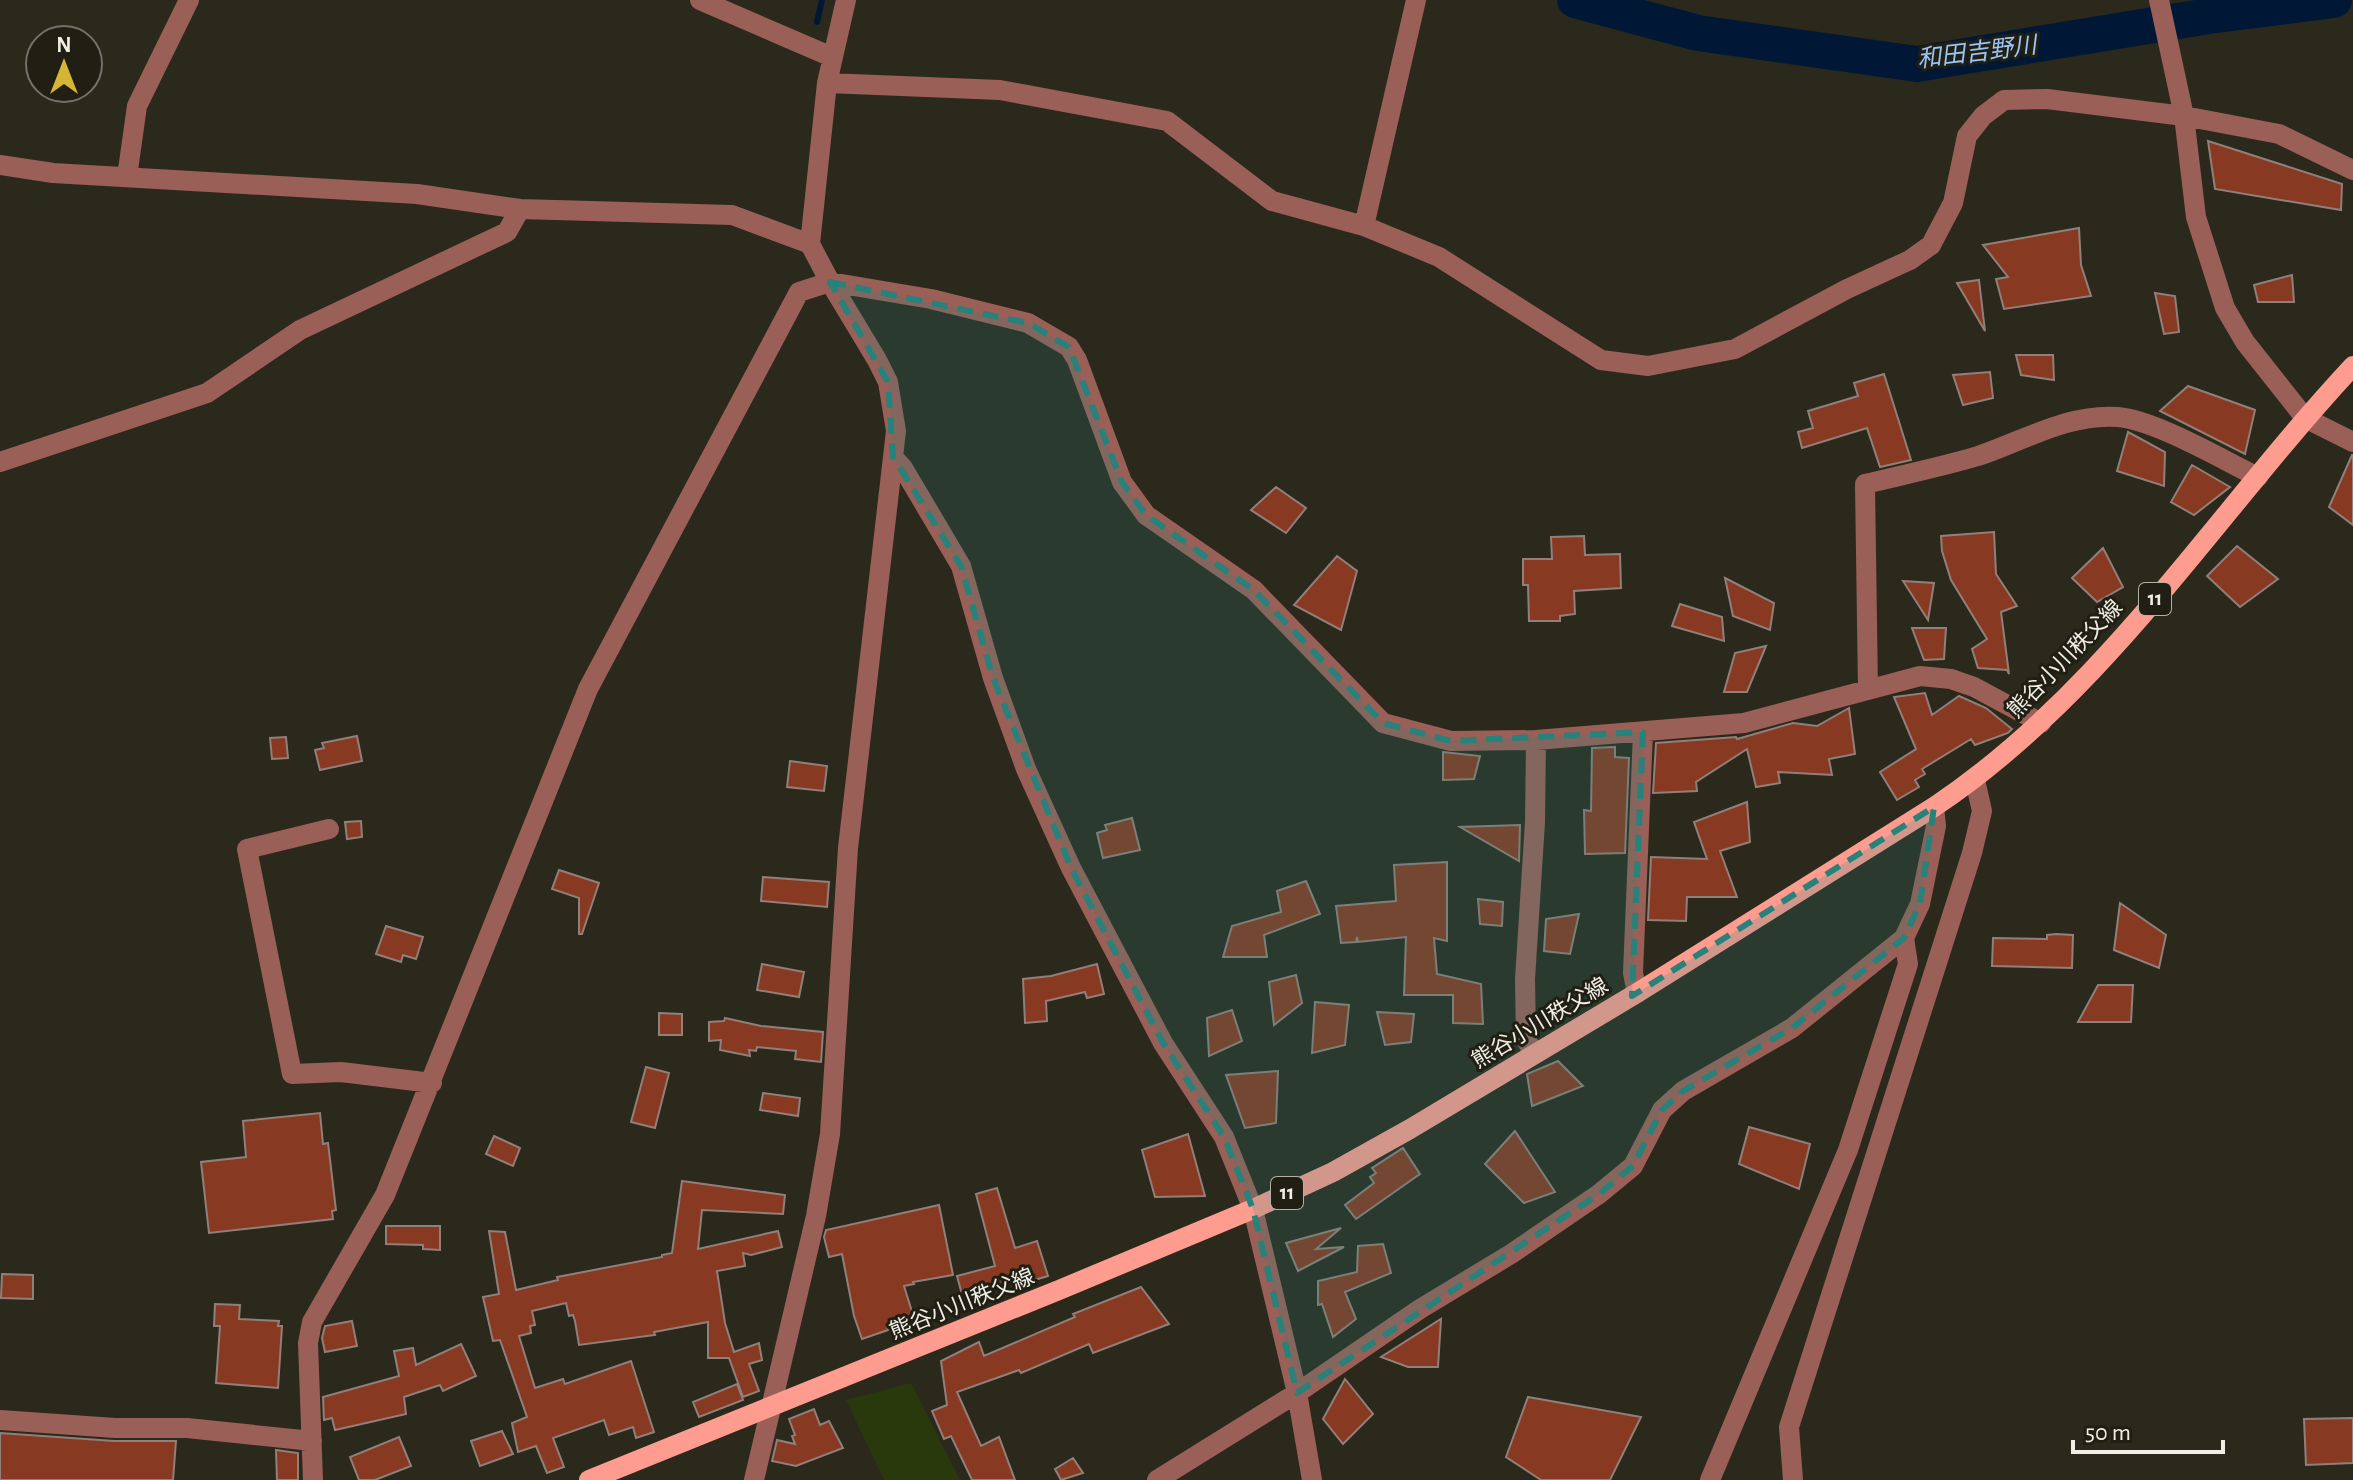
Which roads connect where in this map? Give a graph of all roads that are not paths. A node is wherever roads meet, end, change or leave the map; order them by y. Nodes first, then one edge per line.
1 (189, 0) edge
2 (700, 0) edge
3 (846, 0) edge
4 (1416, 0) edge
5 (2159, 0) edge
6 (832, 57) junction
7 (827, 83) junction
8 (2184, 116) junction
9 (0, 165) edge
10 (2353, 170) edge
11 (127, 177) junction
12 (520, 209) junction
13 (1364, 226) junction
14 (810, 244) junction
15 (830, 282) junction
16 (2353, 366) edge
17 (2305, 418) junction
18 (2353, 442) edge
19 (893, 457) junction
20 (0, 462) edge
21 (2258, 477) junction
22 (1868, 690) junction
23 (2041, 723) junction
24 (1643, 732) junction
25 (1536, 740) junction
26 (1975, 780) junction
27 (1934, 807) junction
28 (329, 829) dead end
29 (1904, 938) junction
30 (1637, 993) junction
31 (1534, 1054) junction
32 (432, 1083) junction
33 (1253, 1209) junction
34 (1297, 1393) junction
35 (771, 1409) junction
36 (0, 1420) edge
37 (312, 1441) junction
38 (313, 1480) edge
39 (589, 1480) edge
40 (754, 1480) edge
41 (1157, 1480) edge
42 (1312, 1480) edge
43 (1710, 1480) edge
44 (1793, 1480) edge

1 - 11 street
2 - 6 street
3 - 6 street
4 - 13 street
5 - 8 street
6 - 7 street
7 - 13 street
7 - 14 street
8 - 10 street
8 - 13 street
8 - 17 street
9 - 11 street
11 - 12 street
12 - 14 street
12 - 20 street
14 - 15 street
15 - 19 street
15 - 25 street
15 - 32 street
16 - 17 main road, 熊谷小川秩父線 / 11
17 - 18 street
17 - 21 main road, 熊谷小川秩父線 / 11
19 - 33 street
19 - 35 street
21 - 22 street
21 - 23 main road, 熊谷小川秩父線 / 11
22 - 23 street
22 - 24 street
23 - 26 main road, 熊谷小川秩父線 / 11
24 - 25 street
24 - 30 street
25 - 31 street
26 - 27 main road, 熊谷小川秩父線 / 11
26 - 44 street
27 - 29 street
27 - 30 main road, 熊谷小川秩父線 / 11
28 - 32 street
29 - 34 street
29 - 43 street
30 - 31 main road, 熊谷小川秩父線 / 11
31 - 33 main road, 熊谷小川秩父線 / 11
32 - 37 street
33 - 34 street
33 - 35 main road, 熊谷小川秩父線 / 11
34 - 41 street
34 - 42 street
35 - 39 main road, 熊谷小川秩父線 / 11
35 - 40 street
36 - 37 street
37 - 38 street

